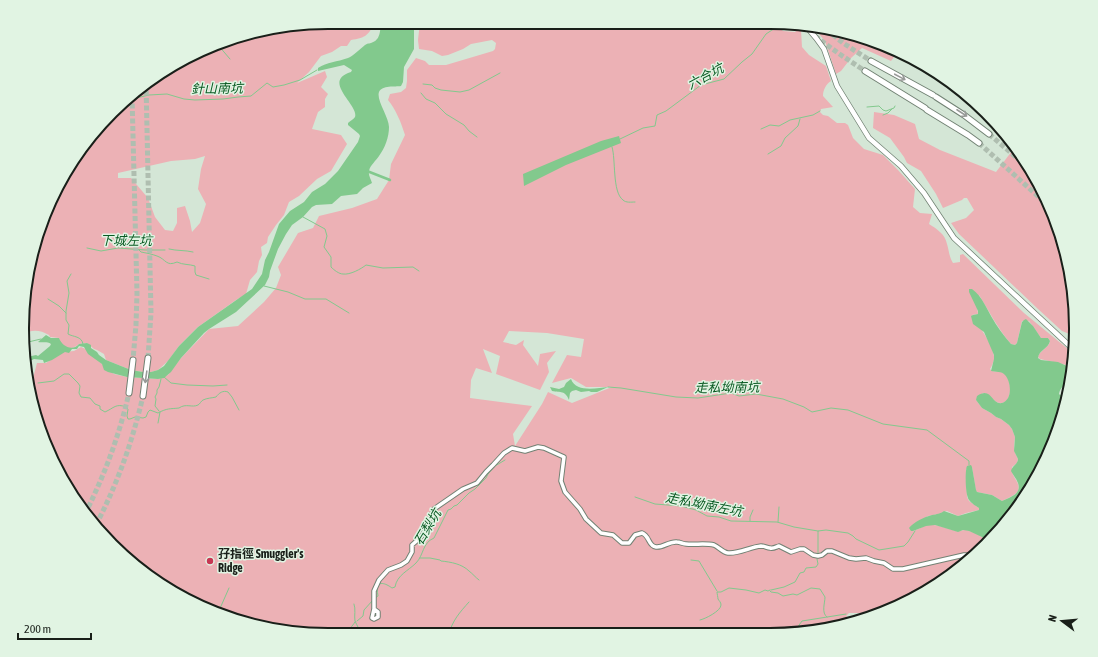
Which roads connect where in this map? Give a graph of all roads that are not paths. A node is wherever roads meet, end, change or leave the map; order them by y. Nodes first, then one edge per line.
1 (811, 32) edge
2 (871, 61) tunnel mouth
3 (865, 71) tunnel mouth
4 (989, 134) tunnel mouth
5 (979, 144) tunnel mouth
6 (1068, 345) edge
7 (148, 358) tunnel mouth
8 (133, 360) tunnel mouth
9 (129, 393) tunnel mouth
10 (143, 396) tunnel mouth
11 (964, 556) edge
12 (374, 609) dead end

1 - 6 main road
2 -> 4 highway
3 - 5 highway
7 -> 10 highway
8 - 9 highway
11 - 12 street

